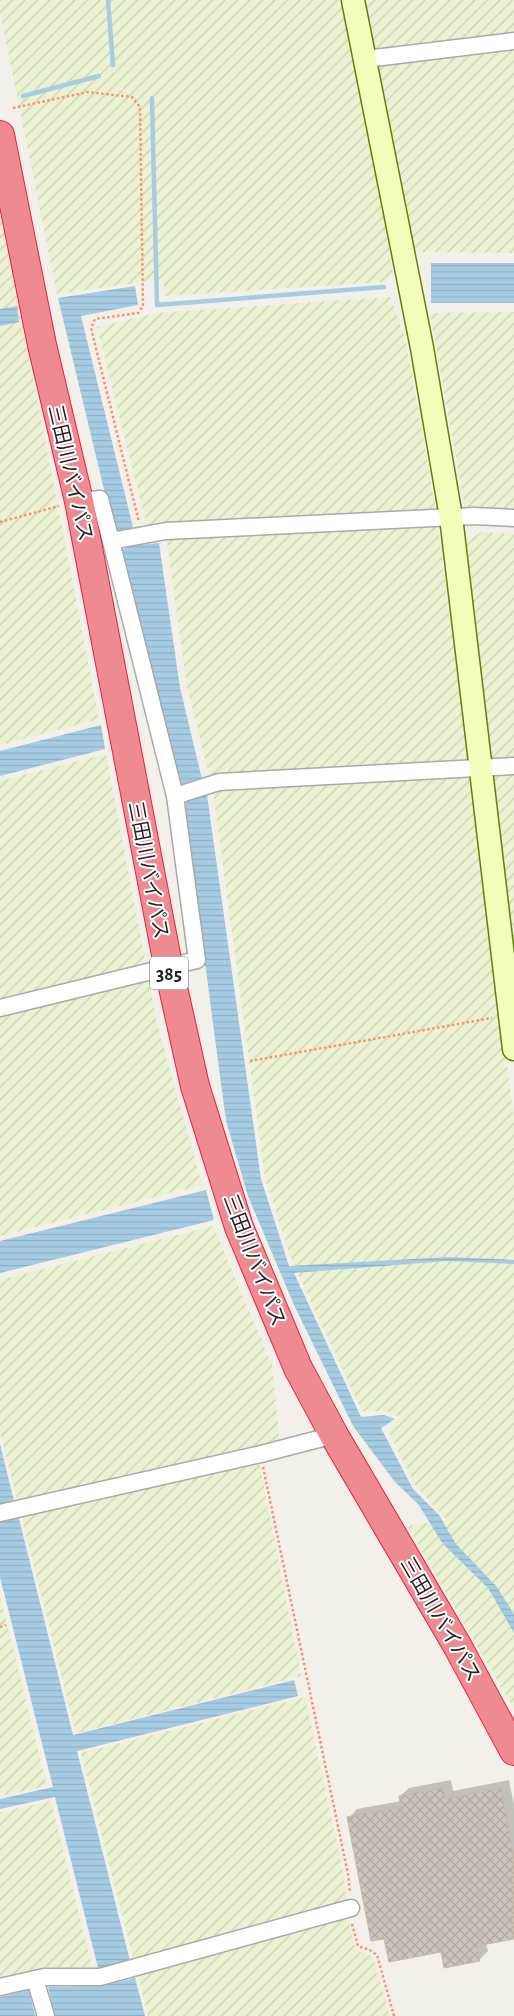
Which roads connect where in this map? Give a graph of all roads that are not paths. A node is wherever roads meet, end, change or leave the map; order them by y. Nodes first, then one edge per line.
1 (353, 0) edge
2 (514, 41) edge
3 (366, 59) junction
4 (0, 135) edge
5 (79, 501) junction
6 (451, 518) junction
7 (514, 518) edge
8 (111, 541) junction
9 (514, 766) edge
10 (479, 767) junction
11 (175, 796) junction
12 (168, 965) junction
13 (0, 1008) edge
14 (512, 1023) edge
15 (514, 1050) edge
16 (334, 1435) junction
17 (0, 1512) edge
18 (514, 1751) edge
19 (351, 1908) road end
20 (35, 1979) junction
21 (0, 1987) edge
22 (46, 2016) edge

1 - 3 street
2 - 3 street
3 - 6 street
4 - 5 highway, 三田川バイパス / 385
5 - 8 street
5 - 12 highway, 三田川バイパス / 385
6 - 7 street
6 - 8 street
6 - 10 street
8 - 11 street
9 - 10 street
10 - 11 street
10 - 14 street
11 - 12 street
12 - 13 street
12 - 16 highway, 三田川バイパス / 385
14 - 15 street
16 - 17 street
16 - 18 highway, 三田川バイパス / 385
19 - 20 street
20 - 21 street
20 - 22 street

